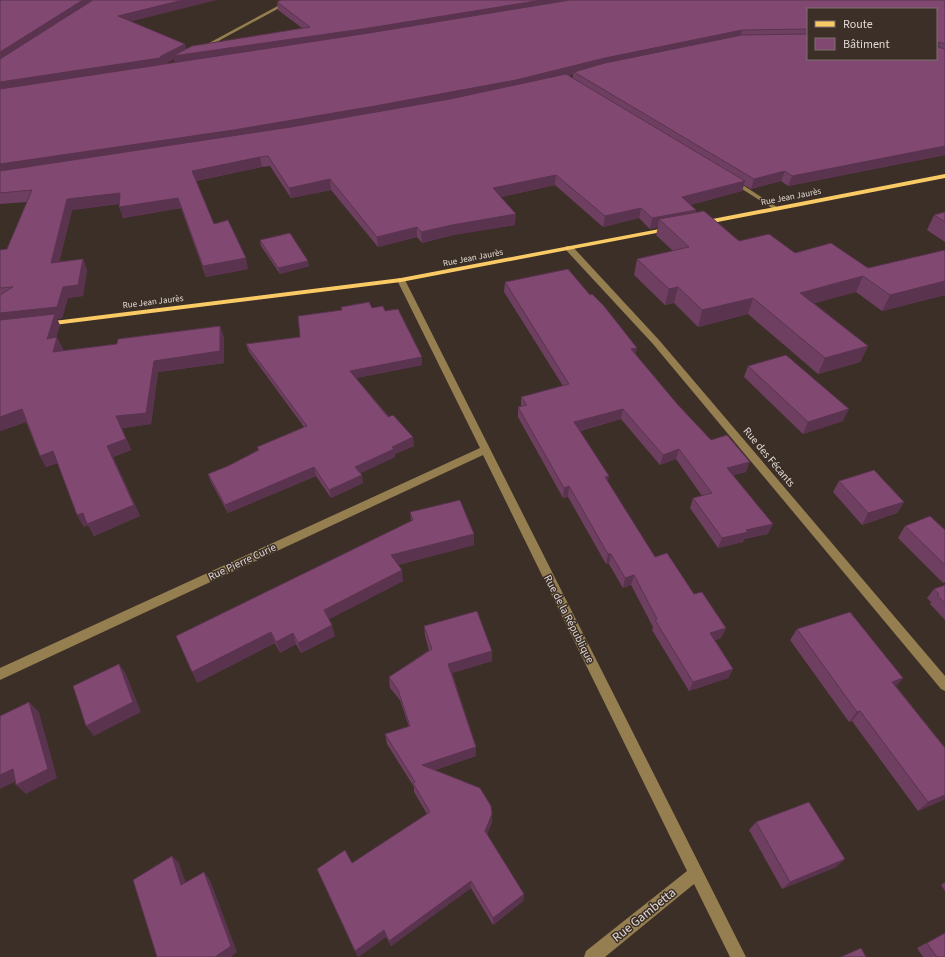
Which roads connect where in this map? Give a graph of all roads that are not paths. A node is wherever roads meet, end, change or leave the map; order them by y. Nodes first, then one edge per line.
1 (292, 0) edge
2 (193, 52) edge
3 (945, 176) edge
4 (728, 178) edge
5 (777, 209) junction
6 (698, 224) edge
7 (675, 228) edge
8 (569, 248) junction
9 (402, 280) junction
10 (39, 325) edge
11 (485, 450) junction
12 (0, 674) edge
13 (945, 685) edge
14 (696, 873) junction
15 (592, 957) edge
16 (738, 957) edge

1 - 2 street
3 - 5 main road, Rue Jean Jaurès
4 - 5 street
5 - 6 main road, Rue Jean Jaurès
7 - 8 main road, Rue Jean Jaurès
8 - 9 main road, Rue Jean Jaurès
8 - 13 street, Rue des Fécants
9 - 10 main road, Rue Jean Jaurès
9 - 11 street, Rue de la République
11 - 12 street, Rue Pierre Curie
11 - 14 street, Rue de la République
14 - 15 street, Rue Gambetta
14 - 16 street, Rue de la République

